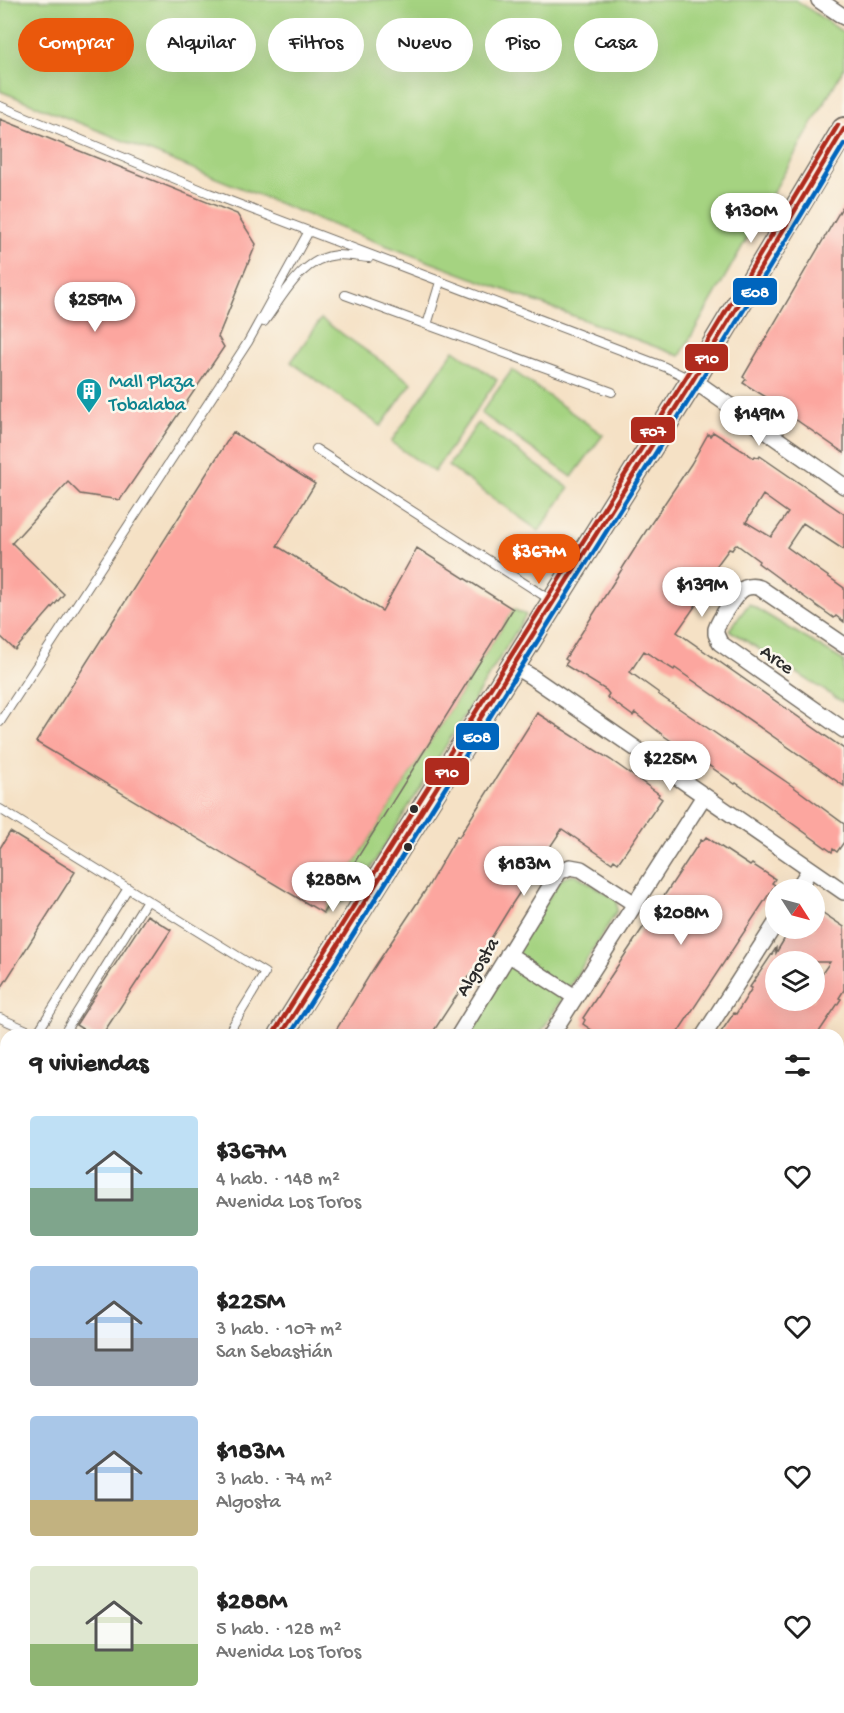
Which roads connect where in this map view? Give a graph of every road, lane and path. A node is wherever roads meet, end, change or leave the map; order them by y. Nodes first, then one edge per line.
1 (819, 0) edge
2 (844, 17) edge
3 (0, 106) edge
4 (844, 129) edge
5 (309, 231) junction
6 (380, 259) junction
7 (440, 282) junction
8 (345, 295) dead end
9 (428, 325) junction
10 (248, 342) junction
11 (693, 380) junction
12 (612, 392) dead end
13 (316, 449) dead end
14 (844, 486) edge
15 (553, 601) junction
16 (844, 645) edge
17 (512, 665) junction
18 (0, 722) edge
19 (844, 730) edge
20 (704, 796) junction
21 (0, 809) edge
22 (810, 869) junction
23 (804, 879) edge
24 (128, 888) junction
25 (844, 892) edge
26 (147, 900) junction
27 (635, 904) junction
28 (766, 939) edge
29 (508, 954) junction
30 (575, 997) junction
31 (0, 1018) edge
32 (24, 1029) edge
33 (41, 1029) edge
34 (67, 1029) edge
35 (231, 1029) edge
36 (285, 1029) edge
37 (463, 1029) edge
38 (555, 1029) edge
39 (708, 1029) edge

1 - 2 street
3 - 5 lane
4 - 11 main road
5 - 6 lane
5 - 10 lane
6 - 7 lane
6 - 10 lane
7 - 9 lane
7 - 11 lane
8 - 9 lane
9 - 12 lane
10 - 18 lane
11 - 14 street
11 - 15 main road
13 - 15 lane
15 - 17 main road
16 - 19 street, Arce
17 - 20 street
17 - 36 main road
20 - 22 street
20 - 27 street
21 - 24 lane
22 - 23 street
22 - 25 street
24 - 26 lane
24 - 33 lane
26 - 34 lane
26 - 35 lane
27 - 29 street, Algosta
27 - 30 street
28 - 39 street
29 - 30 street
29 - 37 street, Algosta
30 - 38 street
31 - 32 lane

